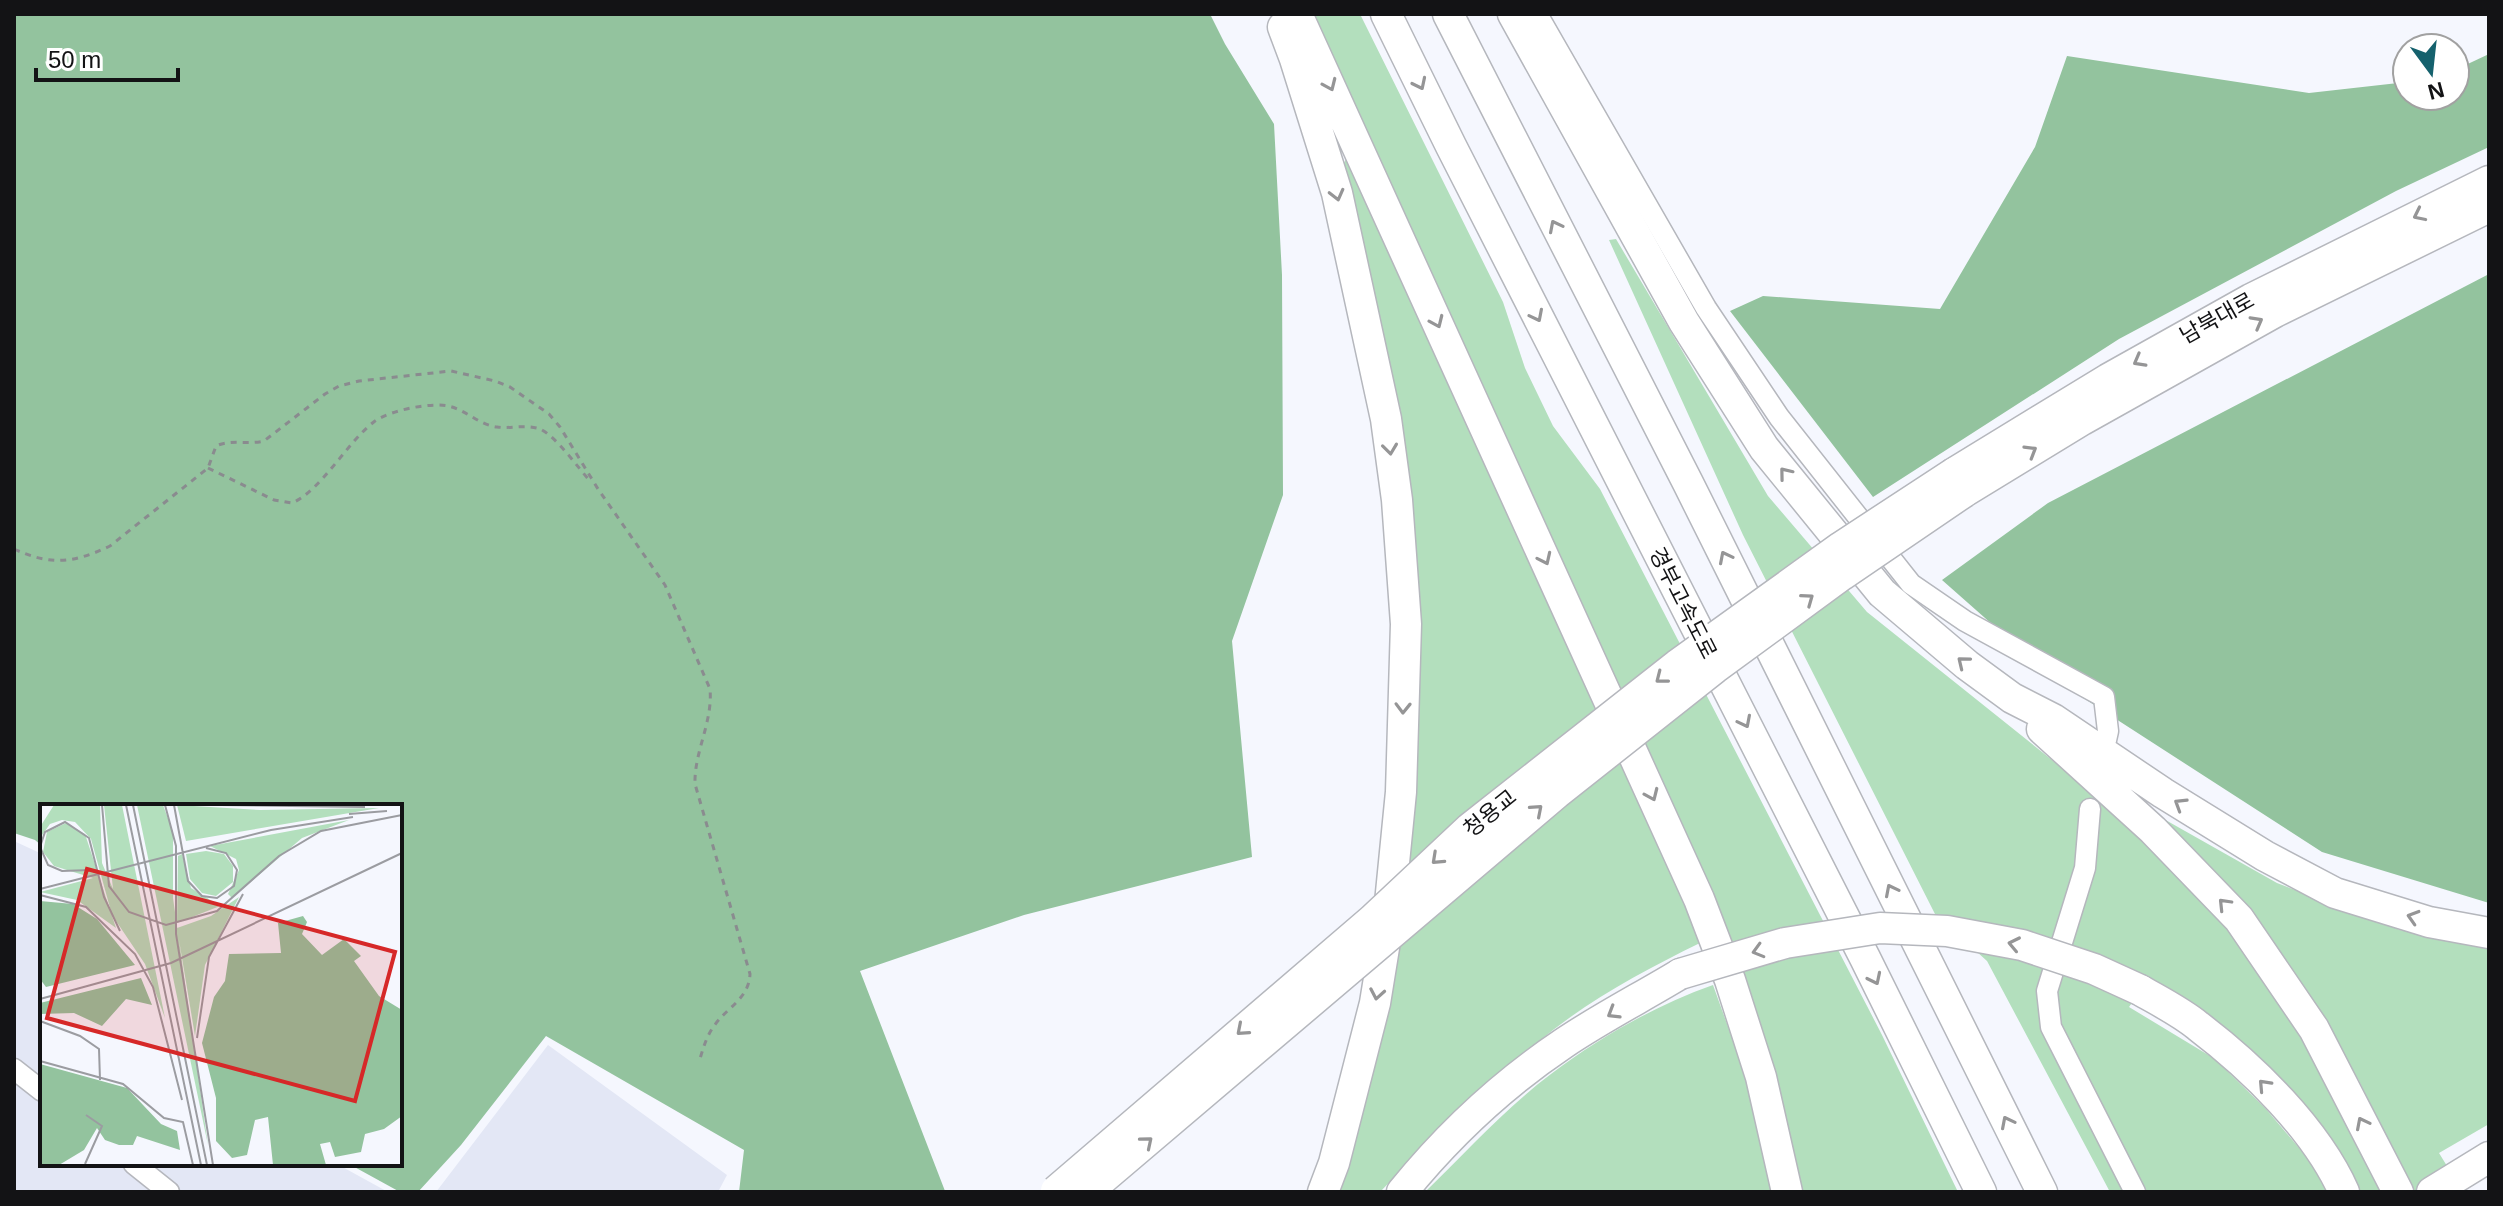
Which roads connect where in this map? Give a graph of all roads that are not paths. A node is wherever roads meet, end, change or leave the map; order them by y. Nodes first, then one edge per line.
1 (1278, 14) edge
2 (1297, 14) edge
3 (1386, 14) edge
4 (1448, 14) edge
5 (1513, 14) edge
6 (1537, 14) edge
7 (2489, 181) edge
8 (2489, 207) edge
9 (1959, 482) junction
10 (2012, 698) junction
11 (2106, 740) dead end
12 (2090, 809) dead end
13 (2489, 933) edge
14 (14, 1069) edge
15 (40, 1089) edge
16 (2489, 1157) edge
17 (136, 1166) edge
18 (1055, 1191) edge
19 (169, 1192) edge
20 (1087, 1192) edge
21 (1323, 1192) edge
22 (1402, 1192) edge
23 (1787, 1192) edge
24 (1981, 1192) edge
25 (2042, 1192) edge
26 (2135, 1192) edge
27 (2344, 1192) edge
28 (2398, 1192) edge
29 (2432, 1192) edge

1 -> 21 highway
2 -> 23 highway
3 -> 24 highway, 경부고속도로
25 -> 4 highway
10 -> 5 highway
6 - 11 lane
7 -> 9 highway, 남북대로
9 -> 8 highway, 남북대로
9 -> 18 highway, 청용교, bridge
20 -> 9 highway, 청용교, bridge
13 -> 10 highway
28 -> 10 highway
12 - 26 lane
14 - 15 lane
16 - 29 highway
17 - 19 lane
27 -> 22 highway, bridge

